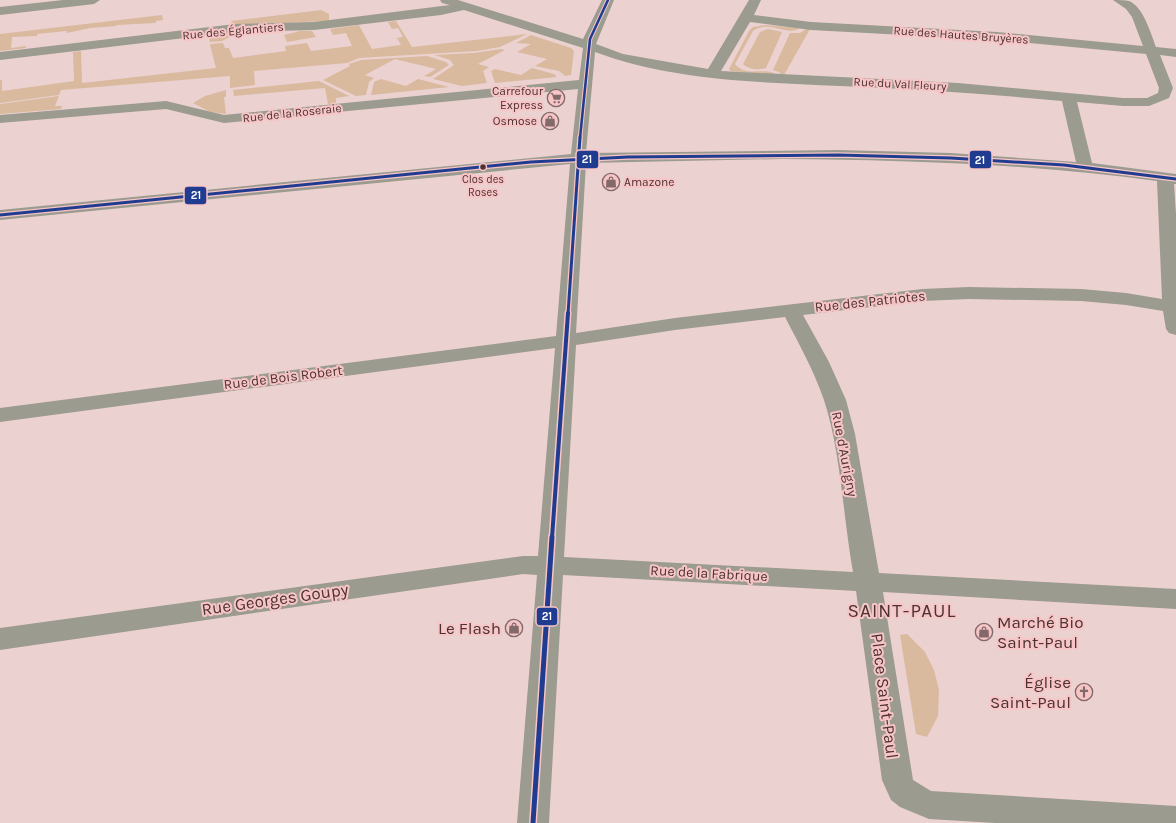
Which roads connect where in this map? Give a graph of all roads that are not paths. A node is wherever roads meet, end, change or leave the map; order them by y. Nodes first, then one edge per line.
1 (93, 0) edge
2 (446, 0) edge
3 (608, 0) edge
4 (755, 0) edge
5 (1119, 0) edge
6 (465, 6) junction
7 (0, 11) edge
8 (746, 18) junction
9 (588, 46) junction
10 (1150, 50) junction
11 (1176, 53) edge
12 (0, 56) edge
13 (712, 74) junction
14 (585, 84) junction
15 (1069, 98) junction
16 (0, 118) edge
17 (578, 159) junction
18 (1085, 167) junction
19 (1170, 178) edge
20 (0, 215) edge
21 (1174, 306) edge
22 (791, 310) junction
23 (1176, 329) edge
24 (566, 340) junction
25 (0, 415) edge
26 (550, 566) junction
27 (868, 582) junction
28 (1176, 599) edge
29 (0, 639) edge
30 (1176, 820) edge
31 (533, 823) edge

1 - 7 street
2 - 6 street, Rue du Val Fleury
3 - 9 street
4 - 8 street
5 - 10 street
6 - 9 street, Rue du Val Fleury
6 - 12 street, Rue des Églantiers
8 - 10 street, Rue des Hautes Bruyères
8 - 13 street
9 - 13 street, Rue du Val Fleury
9 - 14 street
10 - 11 street, Rue des Hautes Bruyères
10 - 15 street, Rue du Val Fleury
13 - 15 street, Rue du Val Fleury
14 - 16 street, Rue de la Roseraie
14 - 17 street
15 - 18 street
17 - 18 street
17 - 20 street
17 - 24 street
18 - 19 street
19 - 21 street
21 - 22 street, Rue des Patriotes
21 - 23 street
22 - 24 street, Rue des Patriotes
22 - 27 street, Rue d'Aurigny
24 - 25 street, Rue de Bois Robert
24 - 26 street
26 - 27 street, Rue de la Fabrique
26 - 29 street, Rue Georges Goupy
26 - 31 street
27 - 28 street
27 - 30 street, Place Saint-Paul

